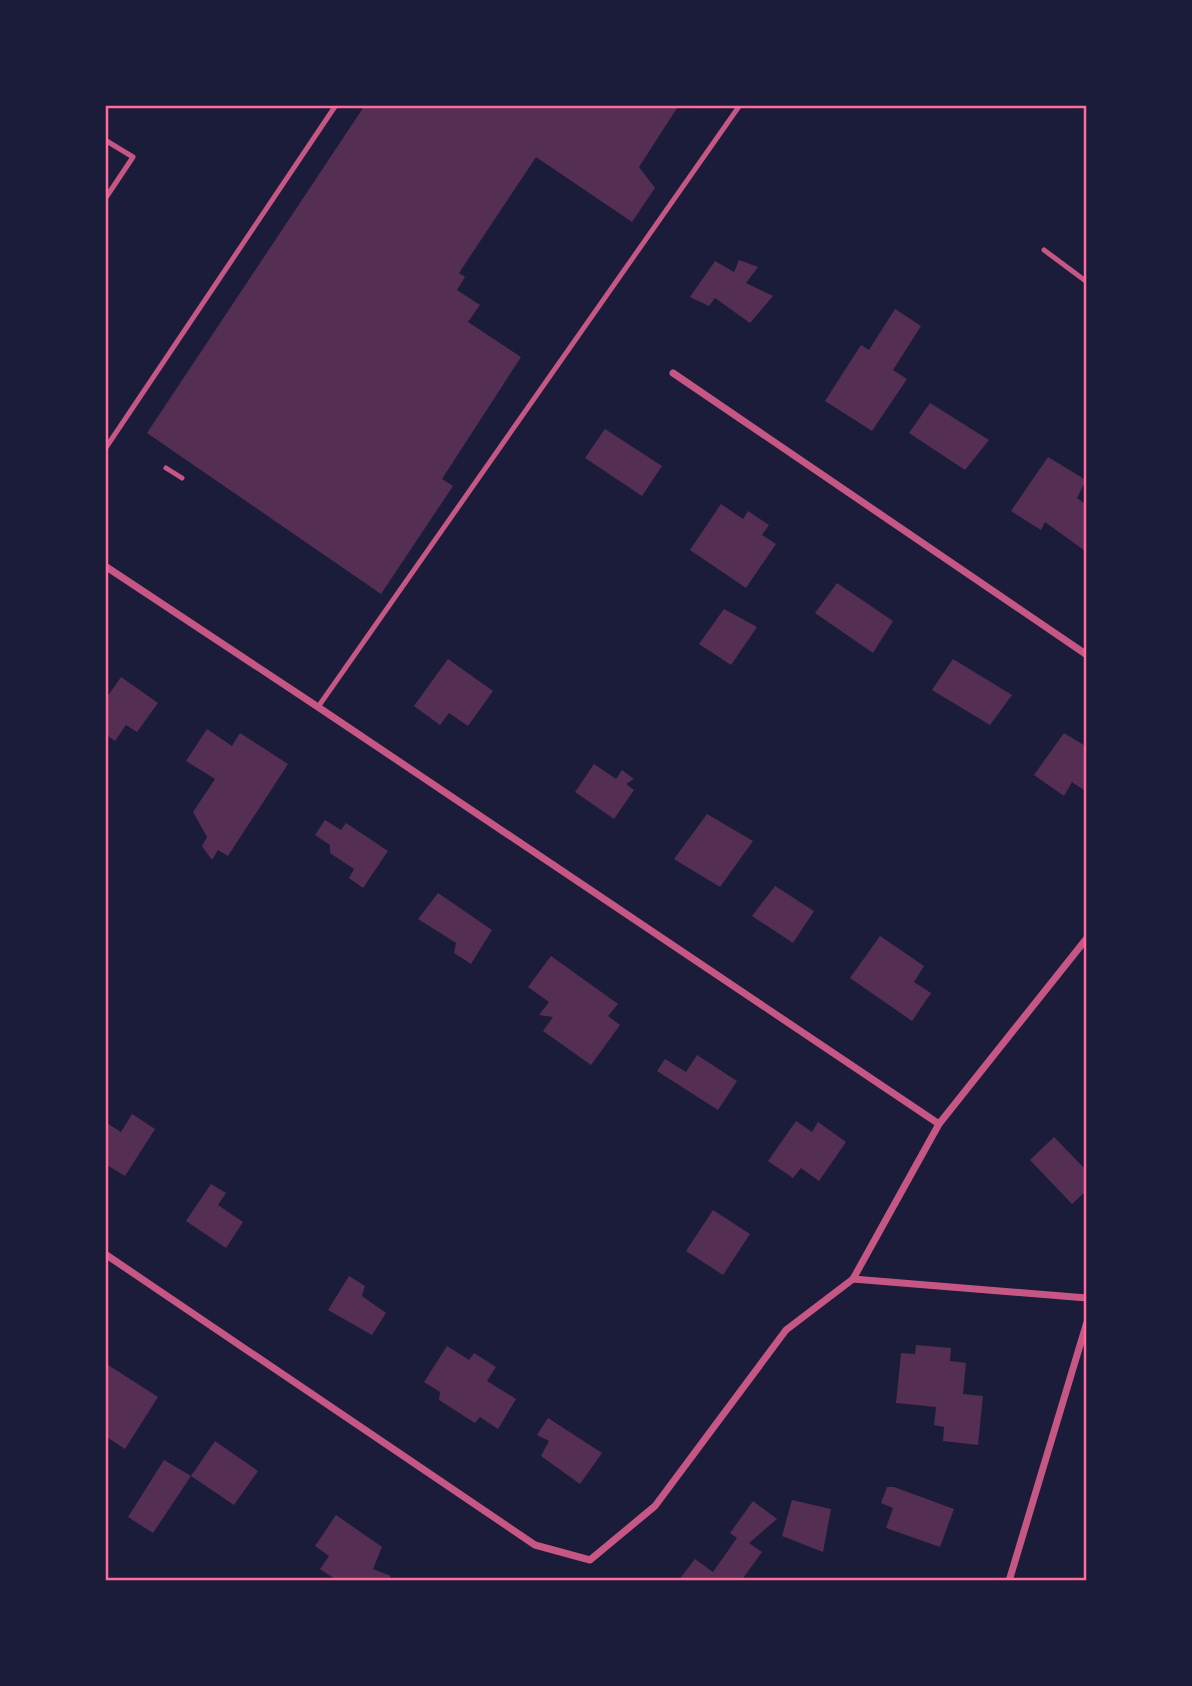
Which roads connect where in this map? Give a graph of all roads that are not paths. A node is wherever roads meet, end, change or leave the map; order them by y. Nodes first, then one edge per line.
1 (336, 105) edge
2 (740, 105) edge
3 (105, 140) edge
4 (105, 199) edge
5 (1044, 250) dead end
6 (1087, 282) edge
7 (673, 373) dead end
8 (105, 449) edge
9 (166, 468) dead end
10 (182, 478) dead end
11 (105, 566) edge
12 (1087, 655) edge
13 (318, 707) junction
14 (1087, 938) edge
15 (939, 1124) junction
16 (105, 1254) edge
17 (853, 1279) junction
18 (1087, 1298) edge
19 (1087, 1322) edge
20 (1009, 1581) edge

1 - 8 lane
2 - 13 lane
3 - 4 lane
5 - 6 lane
7 - 12 street
9 - 10 lane
11 - 13 street
13 - 15 street
14 - 15 street
15 - 17 street
16 - 17 street
17 - 18 street
19 - 20 street

